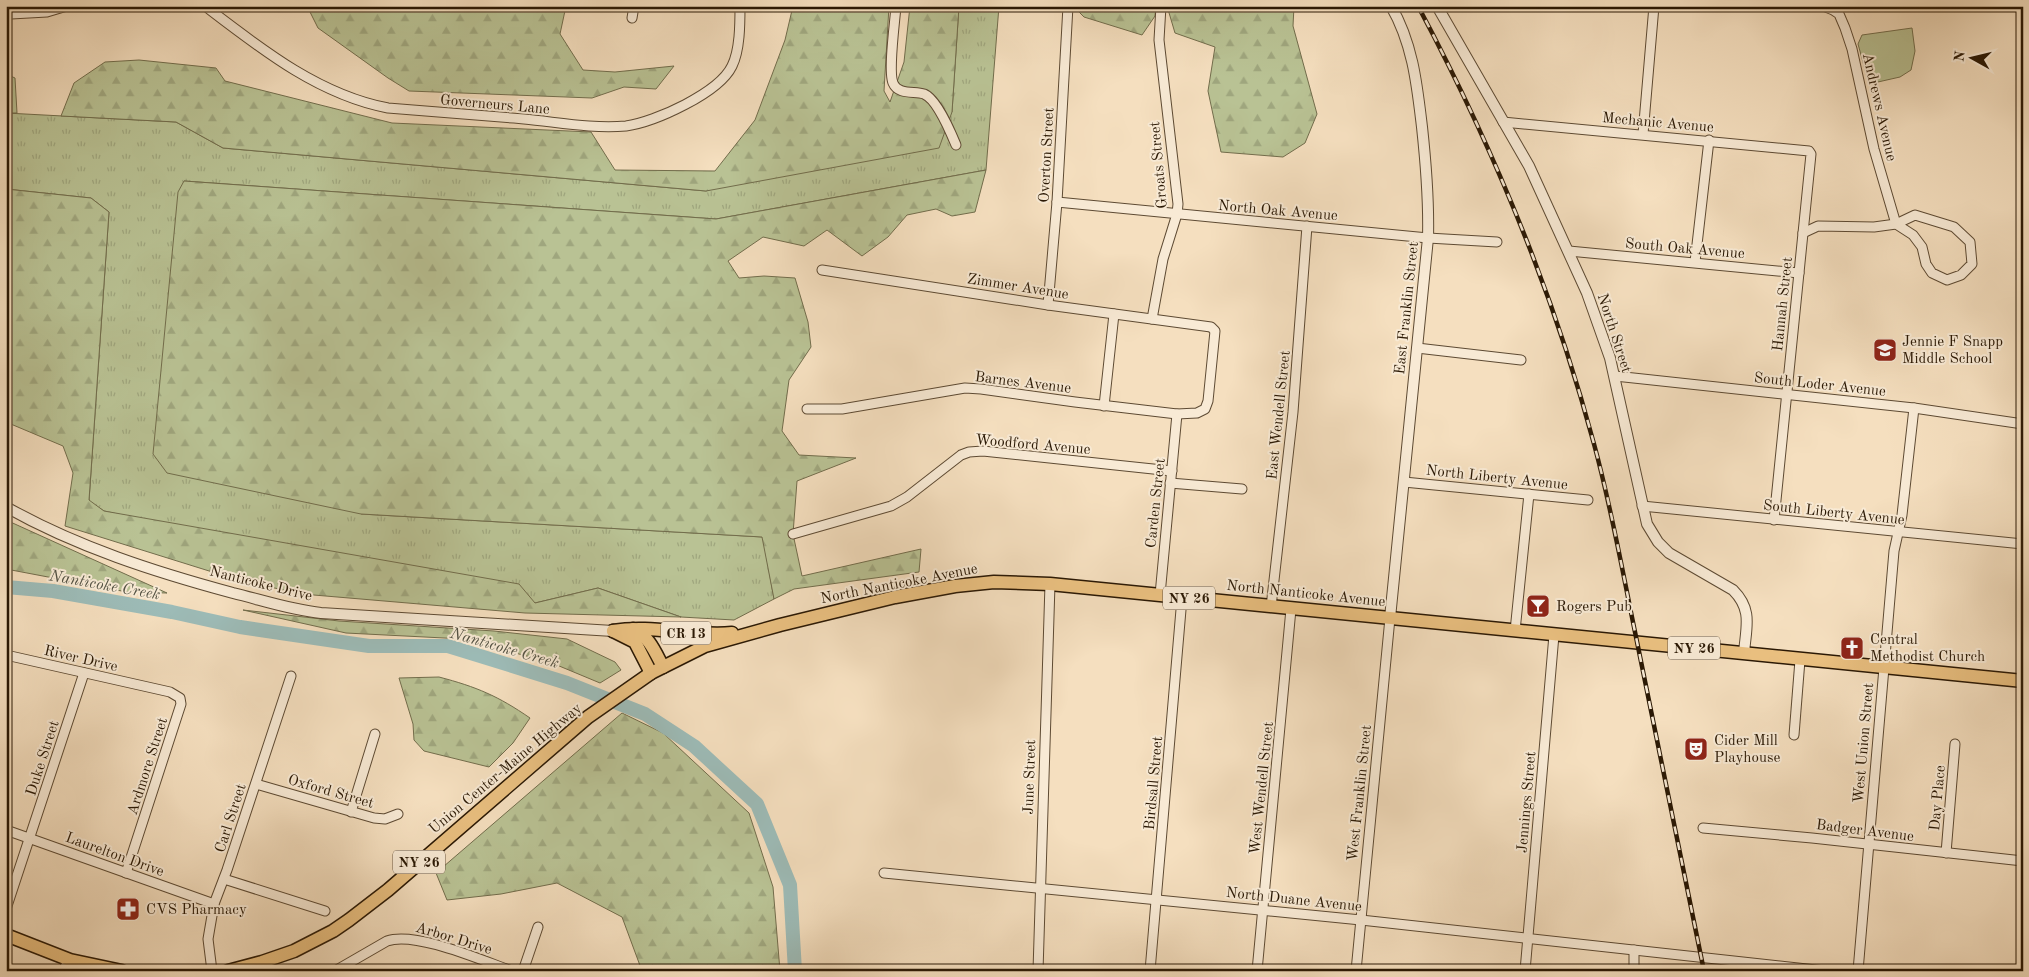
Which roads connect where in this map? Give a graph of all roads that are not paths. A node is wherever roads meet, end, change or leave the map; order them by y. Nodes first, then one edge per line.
1 (66, 6) edge
2 (206, 6) edge
3 (634, 6) edge
4 (740, 6) edge
5 (896, 6) edge
6 (1068, 6) edge
7 (1161, 6) edge
8 (1391, 6) edge
9 (1436, 6) edge
10 (1654, 6) edge
11 (1823, 6) edge
12 (11, 14) dead end
13 (632, 18) dead end
14 (1503, 122) junction
15 (1643, 134) junction
16 (1709, 140) junction
17 (956, 146) dead end
18 (1809, 151) joint
19 (1058, 202) junction
20 (1177, 214) junction
21 (1896, 224) junction
22 (1307, 226) junction
23 (1803, 233) junction
24 (1428, 238) junction
25 (1497, 242) dead end
26 (1568, 251) junction
27 (1695, 262) junction
28 (822, 270) dead end
29 (1799, 272) junction
30 (1048, 305) junction
31 (1114, 314) junction
32 (1152, 319) junction
33 (1417, 348) junction
34 (1521, 360) dead end
35 (1615, 376) junction
36 (1787, 394) junction
37 (1104, 406) junction
38 (1914, 408) junction
39 (808, 409) dead end
40 (1205, 409) joint
41 (1177, 414) junction
42 (2023, 424) edge
43 (1172, 471) junction
44 (1404, 482) junction
45 (1170, 483) junction
46 (1242, 490) dead end
47 (1529, 494) junction
48 (1588, 500) dead end
49 (1642, 506) junction
50 (6, 507) edge
51 (1774, 520) junction
52 (1899, 533) junction
53 (793, 534) dead end
54 (2023, 544) edge
55 (1050, 584) junction
56 (1160, 595) junction
57 (1182, 598) junction
58 (1270, 606) junction
59 (1291, 609) junction
60 (1390, 618) junction
61 (630, 628) junction
62 (759, 630) junction
63 (613, 631) junction
64 (1515, 631) junction
65 (1554, 635) junction
66 (1744, 653) junction
67 (6, 655) edge
68 (1800, 660) junction
69 (663, 667) junction
70 (1883, 667) junction
71 (84, 673) junction
72 (651, 673) junction
73 (291, 676) dead end
74 (2023, 680) edge
75 (149, 687) joint
76 (375, 734) dead end
77 (1794, 734) dead end
78 (1956, 744) dead end
79 (256, 784) junction
80 (351, 812) junction
81 (398, 814) dead end
82 (1703, 828) dead end
83 (6, 830) edge
84 (30, 838) junction
85 (1869, 845) junction
86 (1946, 854) junction
87 (2023, 861) edge
88 (126, 873) junction
89 (884, 873) dead end
90 (224, 879) junction
91 (1040, 888) junction
92 (1157, 899) junction
93 (214, 904) junction
94 (6, 909) edge
95 (1262, 910) junction
96 (325, 911) dead end
97 (1361, 920) junction
98 (538, 927) dead end
99 (6, 935) edge
100 (1528, 938) junction
101 (1634, 950) junction
102 (67, 965) edge
103 (122, 971) edge
104 (212, 971) edge
105 (228, 971) edge
106 (335, 971) edge
107 (512, 971) edge
108 (524, 971) edge
109 (1038, 971) edge
110 (1150, 971) edge
111 (1257, 971) edge
112 (1356, 971) edge
113 (1525, 971) edge
114 (1634, 971) edge
115 (1821, 971) edge
116 (1825, 971) edge
117 (1858, 971) edge

1 - 12 street
2 - 4 street, Governeurs Lane
3 - 13 street
5 - 17 street
6 - 19 street, Overton Street
7 - 20 street, Groats Street
8 - 24 street, East Franklin Street
9 - 14 street, North Street
10 - 15 street
11 - 21 street, Andrews Avenue
14 - 15 street, Mechanic Avenue
14 - 26 street, North Street
15 - 16 street, Mechanic Avenue
16 - 18 street, Mechanic Avenue
16 - 27 street
18 - 23 street, Hannah Street
19 - 20 street, North Oak Avenue
19 - 30 street, Overton Street
20 - 22 street, North Oak Avenue
20 - 32 street, Groats Street
21 - 21 street
21 - 23 street
22 - 24 street, North Oak Avenue
22 - 58 street, East Wendell Street
23 - 29 street, Hannah Street
24 - 25 street, North Oak Avenue
24 - 33 street, East Franklin Street
26 - 27 street, South Oak Avenue
26 - 35 street, North Street
27 - 29 street, South Oak Avenue
28 - 30 street, Zimmer Avenue
29 - 36 street, Hannah Street
30 - 31 street, Zimmer Avenue
31 - 32 street, Zimmer Avenue
31 - 37 street
32 - 40 street, Zimmer Avenue
33 - 34 street
33 - 44 street, East Franklin Street
35 - 36 street, South Loder Avenue
35 - 49 street, North Street
36 - 38 street, South Loder Avenue
36 - 51 street, Hannah Street
37 - 39 street, Barnes Avenue
37 - 41 street, Barnes Avenue
38 - 42 street, South Loder Avenue
38 - 52 street, West Union Street
40 - 41 street, Barnes Avenue
41 - 43 street, Carden Street
43 - 45 street, Carden Street
43 - 53 street, Woodford Avenue
44 - 47 street, North Liberty Avenue
44 - 60 street, East Franklin Street
45 - 46 street
45 - 56 street, Carden Street
47 - 48 street, North Liberty Avenue
47 - 64 street
49 - 51 street, South Liberty Avenue
49 - 66 street, North Street
50 - 63 street, Nanticoke Drive / CR 13
51 - 52 street, South Liberty Avenue
52 - 54 street, South Liberty Avenue
52 - 70 street, West Union Street
55 - 56 main road, North Nanticoke Avenue / NY 26
55 - 62 main road, North Nanticoke Avenue / NY 26
55 - 91 street, June Street
56 - 57 main road, North Nanticoke Avenue / NY 26
57 - 58 main road, North Nanticoke Avenue / NY 26
57 - 92 street, Birdsall Street
58 - 59 main road, North Nanticoke Avenue / NY 26
59 - 60 main road, North Nanticoke Avenue / NY 26
59 - 95 street, West Wendell Street
60 - 64 main road, North Nanticoke Avenue / NY 26
60 - 97 street, West Franklin Street
61 - 62 main road, CR 13
61 - 63 main road, CR 13
61 - 69 main road, CR 13
62 - 69 main road, Union Center-Maine Highway / NY 26
63 - 72 main road, CR 13
64 - 65 main road, North Nanticoke Avenue / NY 26
65 - 66 main road, North Nanticoke Avenue / NY 26
65 - 100 street, Jennings Street
66 - 68 main road, NY 26
67 - 71 street, River Drive
68 - 70 main road, NY 26
68 - 77 street
69 - 72 main road, Union Center-Maine Highway / NY 26
70 - 74 main road, NY 26
70 - 85 street, West Union Street
71 - 75 street, River Drive
71 - 84 street, Duke Street
72 - 105 main road, Union Center-Maine Highway / NY 26
73 - 79 street, Carl Street
75 - 88 street, Ardmore Street
76 - 80 street
78 - 86 street, Day Place
79 - 80 street, Oxford Street
79 - 90 street, Carl Street
80 - 81 street, Oxford Street
82 - 85 street, Badger Avenue
83 - 84 street, Laurelton Drive
84 - 88 street, Laurelton Drive
84 - 94 street, Duke Street
85 - 86 street, Badger Avenue
85 - 117 street, West Union Street
86 - 87 street, Badger Avenue
88 - 93 street, Laurelton Drive
89 - 91 street, North Duane Avenue
90 - 93 street, Carl Street
90 - 96 street
91 - 92 street, North Duane Avenue
91 - 109 street, June Street
92 - 95 street, North Duane Avenue
92 - 110 street, Birdsall Street
93 - 104 street, Carl Street
95 - 97 street, North Duane Avenue
95 - 111 street, West Wendell Street
97 - 100 street, North Duane Avenue
97 - 112 street, West Franklin Street
98 - 108 street
99 - 102 main road
100 - 101 street, North Duane Avenue
100 - 113 street, Jennings Street
101 - 114 street
101 - 115 street, North Duane Avenue
102 - 103 main road
106 - 107 street, Arbor Drive
115 - 116 street, North Duane Avenue

